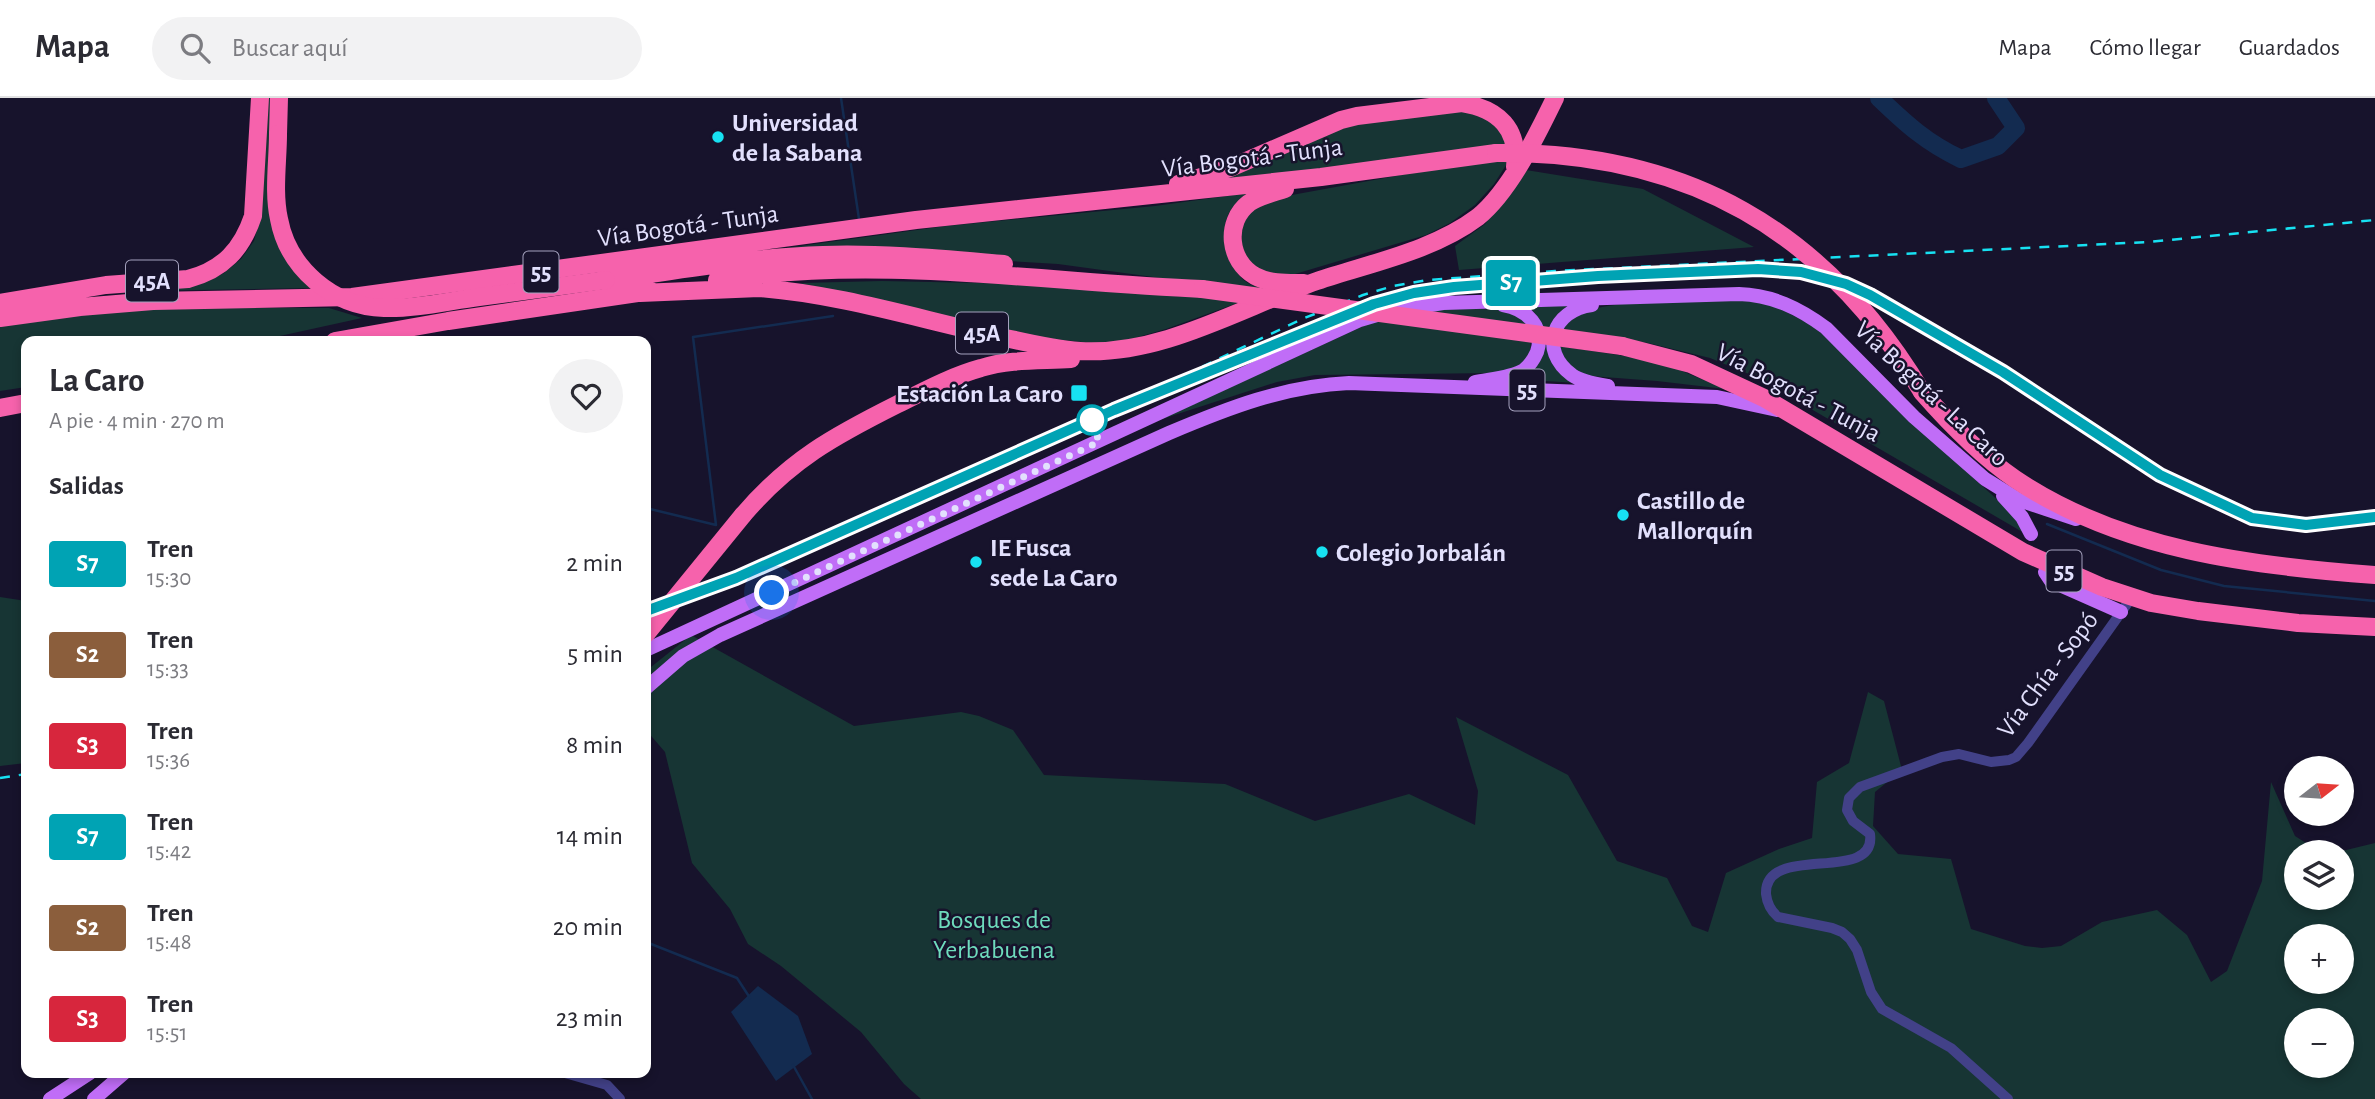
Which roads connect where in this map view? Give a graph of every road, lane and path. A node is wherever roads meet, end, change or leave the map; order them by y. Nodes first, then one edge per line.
1 (260, 98) edge
2 (279, 98) edge
3 (1555, 98) edge
4 (1515, 170) junction
5 (1321, 177) junction
6 (1080, 202) junction
7 (1313, 282) junction
8 (1202, 289) junction
9 (640, 293) junction
10 (1680, 296) junction
11 (1471, 301) junction
12 (0, 303) edge
13 (0, 317) edge
14 (363, 336) edge
15 (1133, 348) junction
16 (1453, 387) junction
17 (1642, 394) junction
18 (21, 404) edge
19 (0, 408) edge
20 (1788, 413) junction
21 (1975, 471) junction
22 (2128, 533) junction
23 (2031, 534) dead end
24 (2045, 572) dead end
25 (2375, 575) edge
26 (2132, 597) junction
27 (2121, 612) junction
28 (2375, 627) edge
29 (651, 628) edge
30 (651, 648) edge
31 (651, 684) edge
32 (82, 1078) edge
33 (118, 1078) edge
34 (582, 1078) edge
35 (50, 1099) edge
36 (94, 1099) edge
37 (620, 1099) edge
38 (2008, 1099) edge

1 - 12 highway, 45A
2 - 8 highway, 55, bridge
3 - 4 highway, 45A
4 - 6 highway
4 - 7 highway, 45A
5 - 6 highway, Vía Bogotá - Tunja / 55
5 - 7 highway
5 - 22 highway, Vía Bogotá - Tunja / 55, bridge
6 - 13 highway, Vía Bogotá - Tunja / 55
7 - 15 highway, 45A
8 - 9 highway, Vía Bogotá - Tunja / 55
8 - 20 highway, Vía Bogotá - Tunja / 55, bridge
9 - 14 highway, Vía Bogotá - Tunja / 55
9 - 15 highway, 45A
10 - 11 main road, Vía Bogotá - La Caro / 55
10 - 17 main road
10 - 21 main road, Vía Bogotá - La Caro / 55
11 - 16 main road
11 - 30 main road, Vía Bogotá - La Caro / 55
15 - 29 highway, bridge
16 - 17 main road, 55
16 - 31 main road, 55
17 - 20 main road, 55
18 - 19 highway
20 - 26 highway, Vía Bogotá - Tunja / 55
21 - 22 main road, Vía Bogotá - La Caro / 55
21 - 23 main road
22 - 25 highway, Vía Bogotá - Tunja / 55
24 - 27 main road
26 - 27 street, Vía Chía - Sopó
26 - 28 highway, Vía Bogotá - Tunja / 55
27 - 38 street, Vía Chía - Sopó
32 - 35 main road
33 - 36 main road
34 - 37 street

